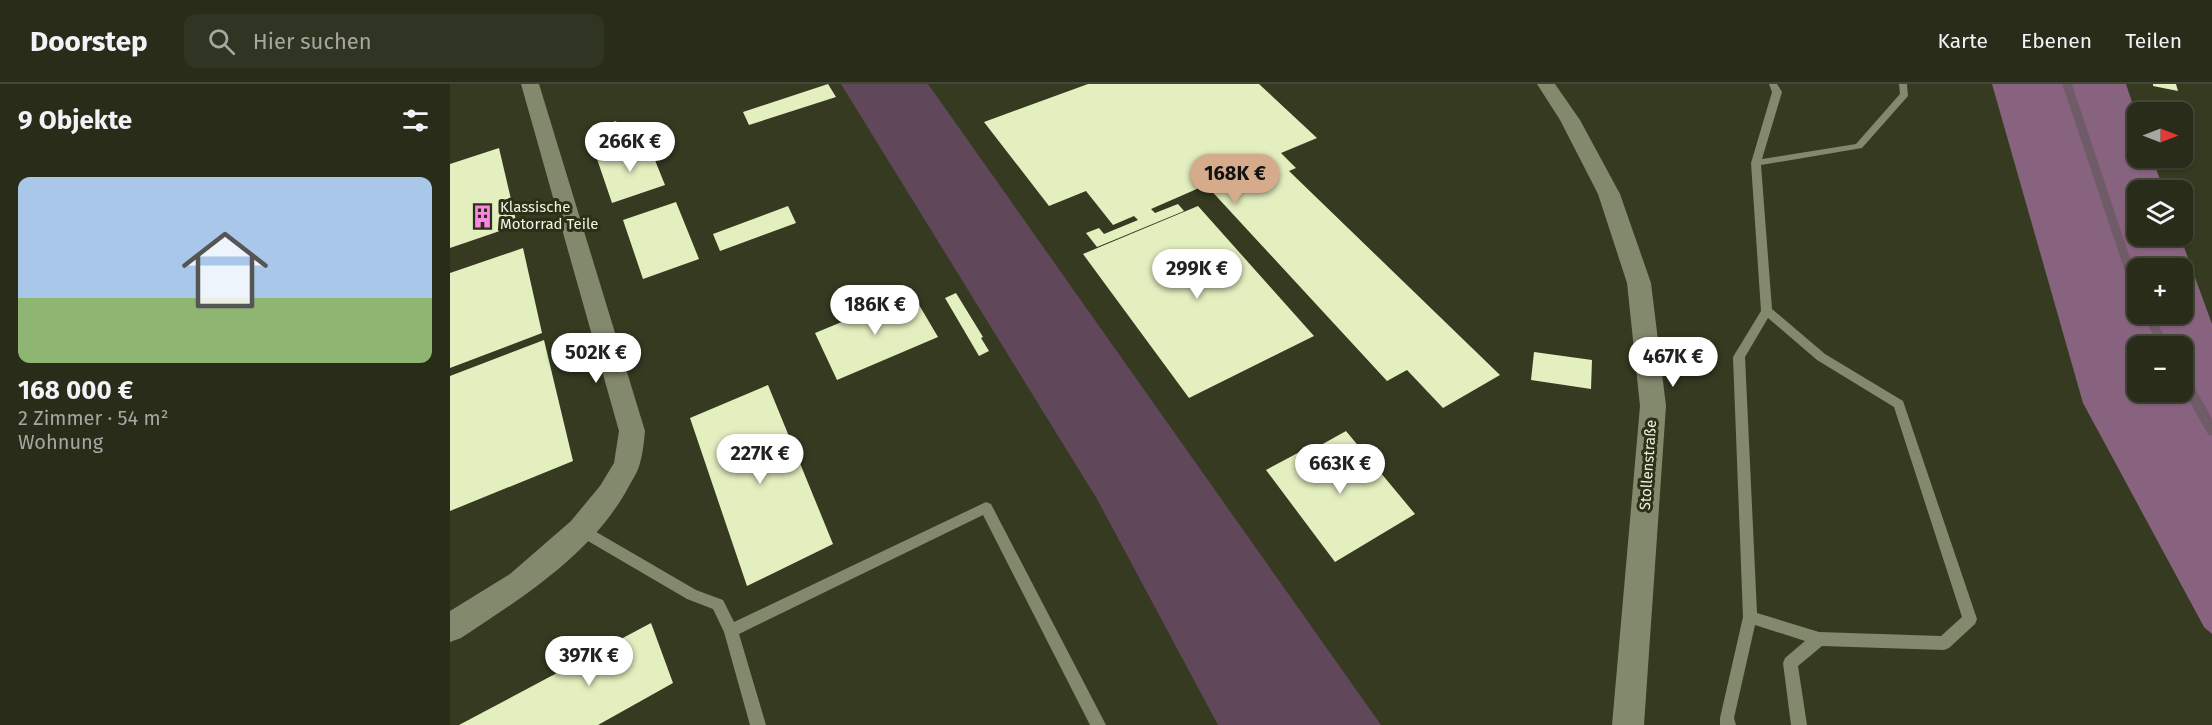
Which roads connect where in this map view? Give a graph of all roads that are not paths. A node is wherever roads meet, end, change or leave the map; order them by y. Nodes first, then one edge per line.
1 (530, 84) edge
2 (1546, 84) edge
3 (1773, 84) edge
4 (1903, 84) edge
5 (1756, 163) junction
6 (1767, 310) junction
7 (582, 530) junction
8 (1750, 617) junction
9 (450, 628) edge
10 (731, 632) junction
11 (1819, 639) junction
12 (758, 725) edge
13 (1098, 725) edge
14 (1628, 725) edge
15 (1728, 725) edge
16 (1799, 725) edge

1 - 7 street
2 - 14 street, Stollenstraße
3 - 5 lane
4 - 5 lane
5 - 6 lane
6 - 8 lane
6 - 11 lane
7 - 9 street
7 - 10 lane
8 - 11 lane
8 - 15 lane
10 - 12 lane
10 - 13 lane
11 - 16 lane

